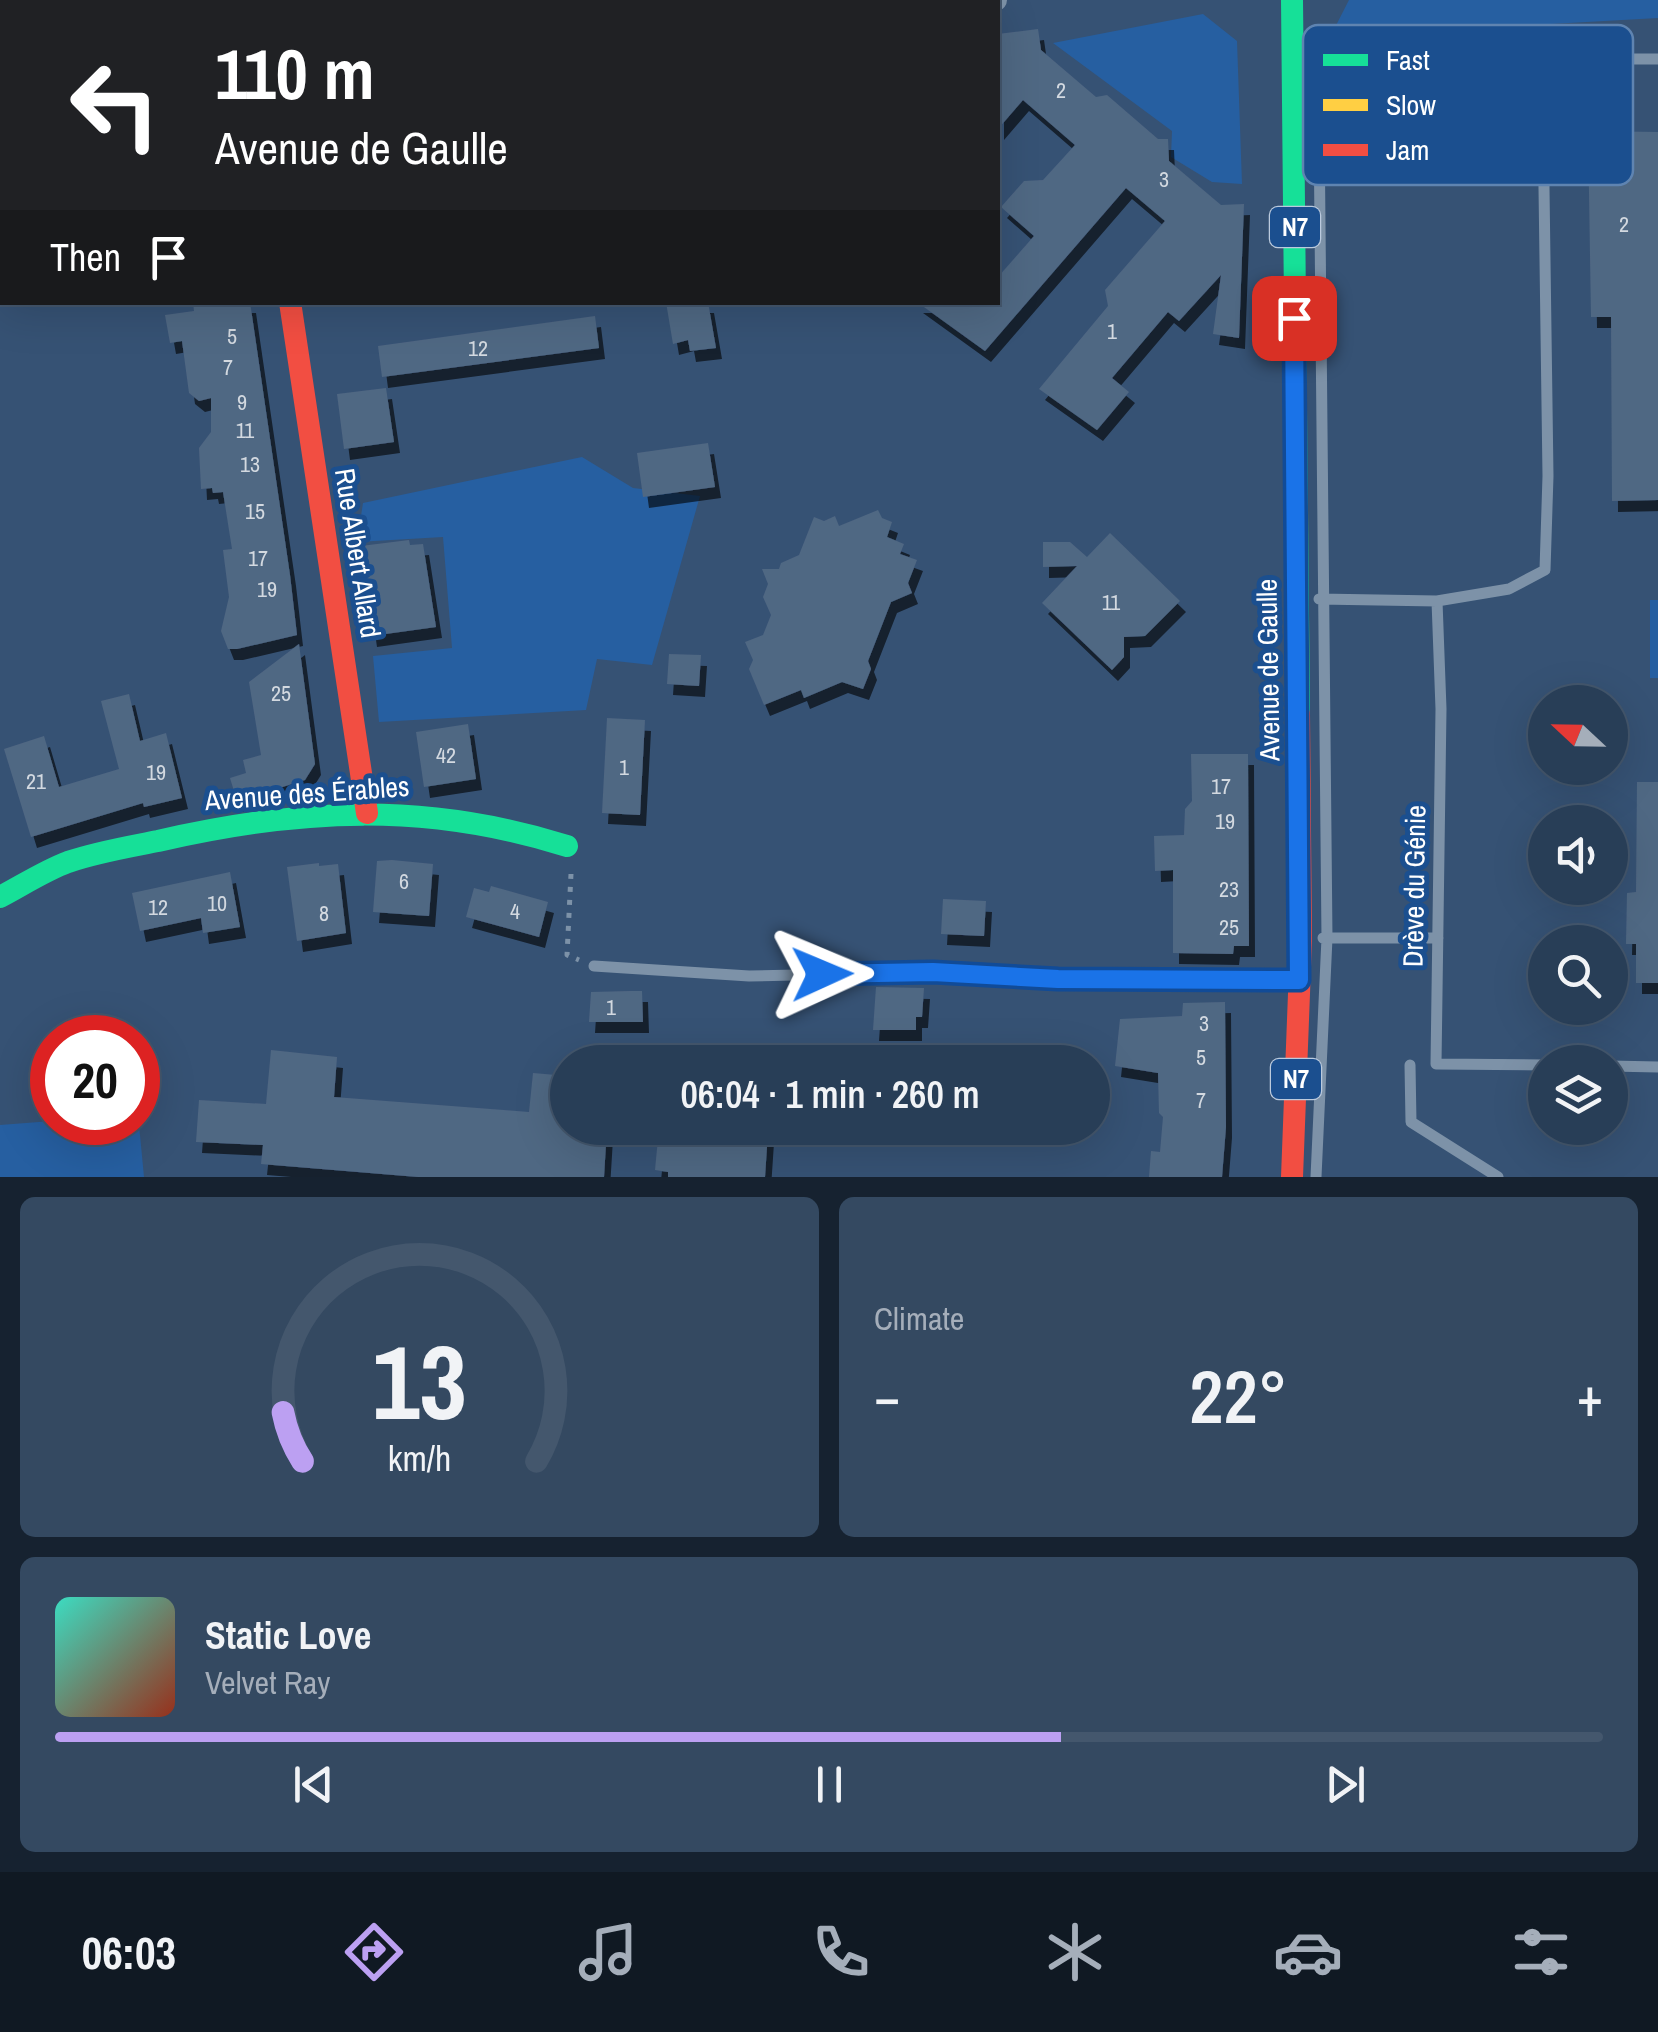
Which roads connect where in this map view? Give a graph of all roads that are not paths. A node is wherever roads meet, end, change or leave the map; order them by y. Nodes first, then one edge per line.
1 (1292, 0) edge
2 (1295, 100) junction
3 (1303, 107) edge
4 (1320, 185) edge
5 (1544, 185) edge
6 (290, 305) edge
7 (1323, 599) junction
8 (1296, 600) junction
9 (1437, 601) junction
10 (367, 813) junction
11 (566, 846) road end
12 (0, 897) edge
13 (1300, 938) junction
14 (1327, 938) junction
15 (1438, 938) junction
16 (594, 966) road end
17 (1299, 980) junction
18 (1410, 1065) dead end
19 (1528, 1066) edge
20 (1628, 1066) edge
21 (1658, 1067) edge
22 (1292, 1177) edge
23 (1316, 1177) edge
24 (1498, 1177) edge

1 - 2 main road, Avenue de Gaulle / N7
2 - 3 lane
2 - 8 main road, Avenue de Gaulle / N7
4 - 7 lane
5 - 9 lane
6 - 10 main road, Rue Albert Allard
7 - 8 lane
7 - 9 lane
7 - 14 lane
8 - 13 main road, Avenue de Gaulle / N7
9 - 15 lane, Drève du Génie
10 - 11 main road, Avenue des Érables
10 - 12 main road, Avenue des Érables
13 - 14 lane
13 - 17 main road, Avenue de Gaulle / N7
14 - 15 lane
14 - 23 lane
15 - 19 lane, Drève du Génie
16 - 17 lane
17 - 22 main road, N7
18 - 24 lane
20 - 21 lane

